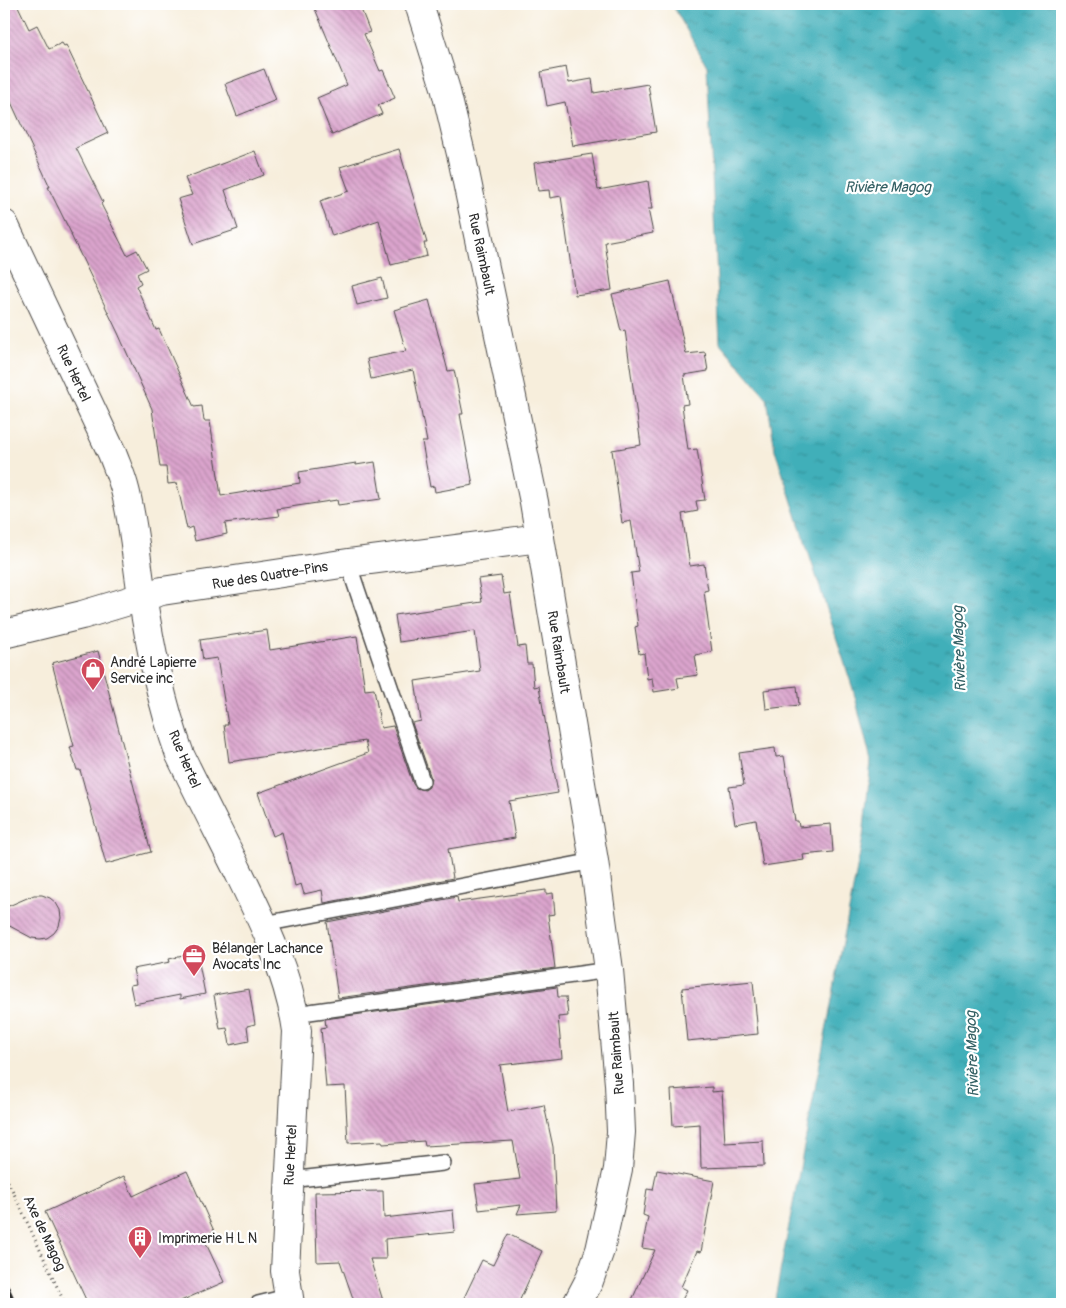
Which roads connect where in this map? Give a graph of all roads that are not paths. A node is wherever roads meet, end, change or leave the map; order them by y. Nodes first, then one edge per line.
1 (419, 4) edge
2 (4, 224) edge
3 (540, 538) junction
4 (348, 563) junction
5 (142, 596) junction
6 (4, 634) edge
7 (422, 781) dead end
8 (594, 861) junction
9 (264, 924) junction
10 (610, 970) junction
11 (295, 1014) junction
12 (444, 1163) dead end
13 (289, 1180) junction
14 (288, 1300) edge
15 (258, 1304) edge
16 (577, 1304) edge

1 - 3 street, Rue Raimbault
2 - 5 street, Rue Hertel
3 - 4 street, Rue des Quatre-Pins
3 - 8 street, Rue Raimbault
4 - 5 street, Rue des Quatre-Pins
4 - 7 lane
5 - 6 street, Rue des Quatre-Pins
5 - 9 street, Rue Hertel
8 - 9 lane
8 - 10 street, Rue Raimbault
9 - 11 street, Rue Hertel
10 - 11 lane
10 - 16 street, Rue Raimbault
11 - 13 street, Rue Hertel
12 - 13 lane
13 - 14 street, Rue Hertel
14 - 15 lane

